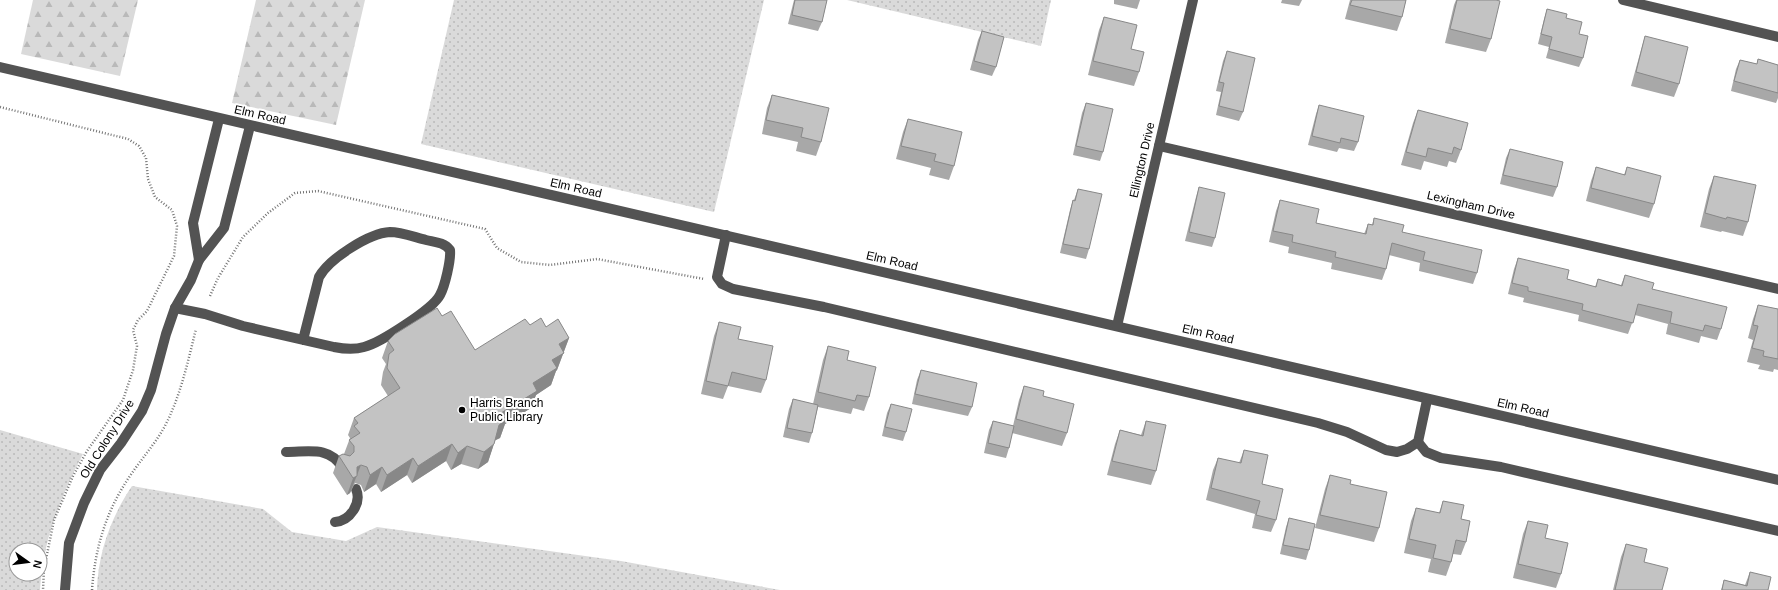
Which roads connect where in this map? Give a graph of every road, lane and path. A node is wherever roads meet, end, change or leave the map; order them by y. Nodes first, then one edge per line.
1 (1193, 0) edge
2 (1623, 0) edge
3 (1778, 37) edge
4 (0, 67) edge
5 (0, 107) edge
6 (219, 119) junction
7 (250, 126) junction
8 (1158, 146) junction
9 (726, 235) junction
10 (199, 260) junction
11 (1778, 289) edge
12 (175, 308) junction
13 (1117, 326) junction
14 (196, 329) dead end
15 (303, 340) junction
16 (1428, 400) junction
17 (1418, 442) junction
18 (286, 452) dead end
19 (342, 467) edge
20 (1778, 480) edge
21 (356, 489) edge
22 (335, 522) dead end
23 (1778, 531) edge
24 (43, 590) edge
25 (65, 590) edge
26 (92, 590) edge

1 - 8 street, Ellington Drive
2 - 3 street
4 - 6 street, Elm Road
5 - 24 path
6 - 7 street, Elm Road
6 - 10 street
7 - 9 street, Elm Road
7 - 10 street, Old Colony Drive
8 - 11 street, Lexingham Drive
8 - 13 street, Ellington Drive
9 - 13 street, Elm Road
9 - 17 street
10 - 12 street, Old Colony Drive
12 - 15 street
12 - 25 street, Old Colony Drive
13 - 16 street, Elm Road
14 - 26 path
15 - 15 street
16 - 17 street
16 - 20 street, Elm Road
17 - 23 street
18 - 19 street
21 - 22 street

